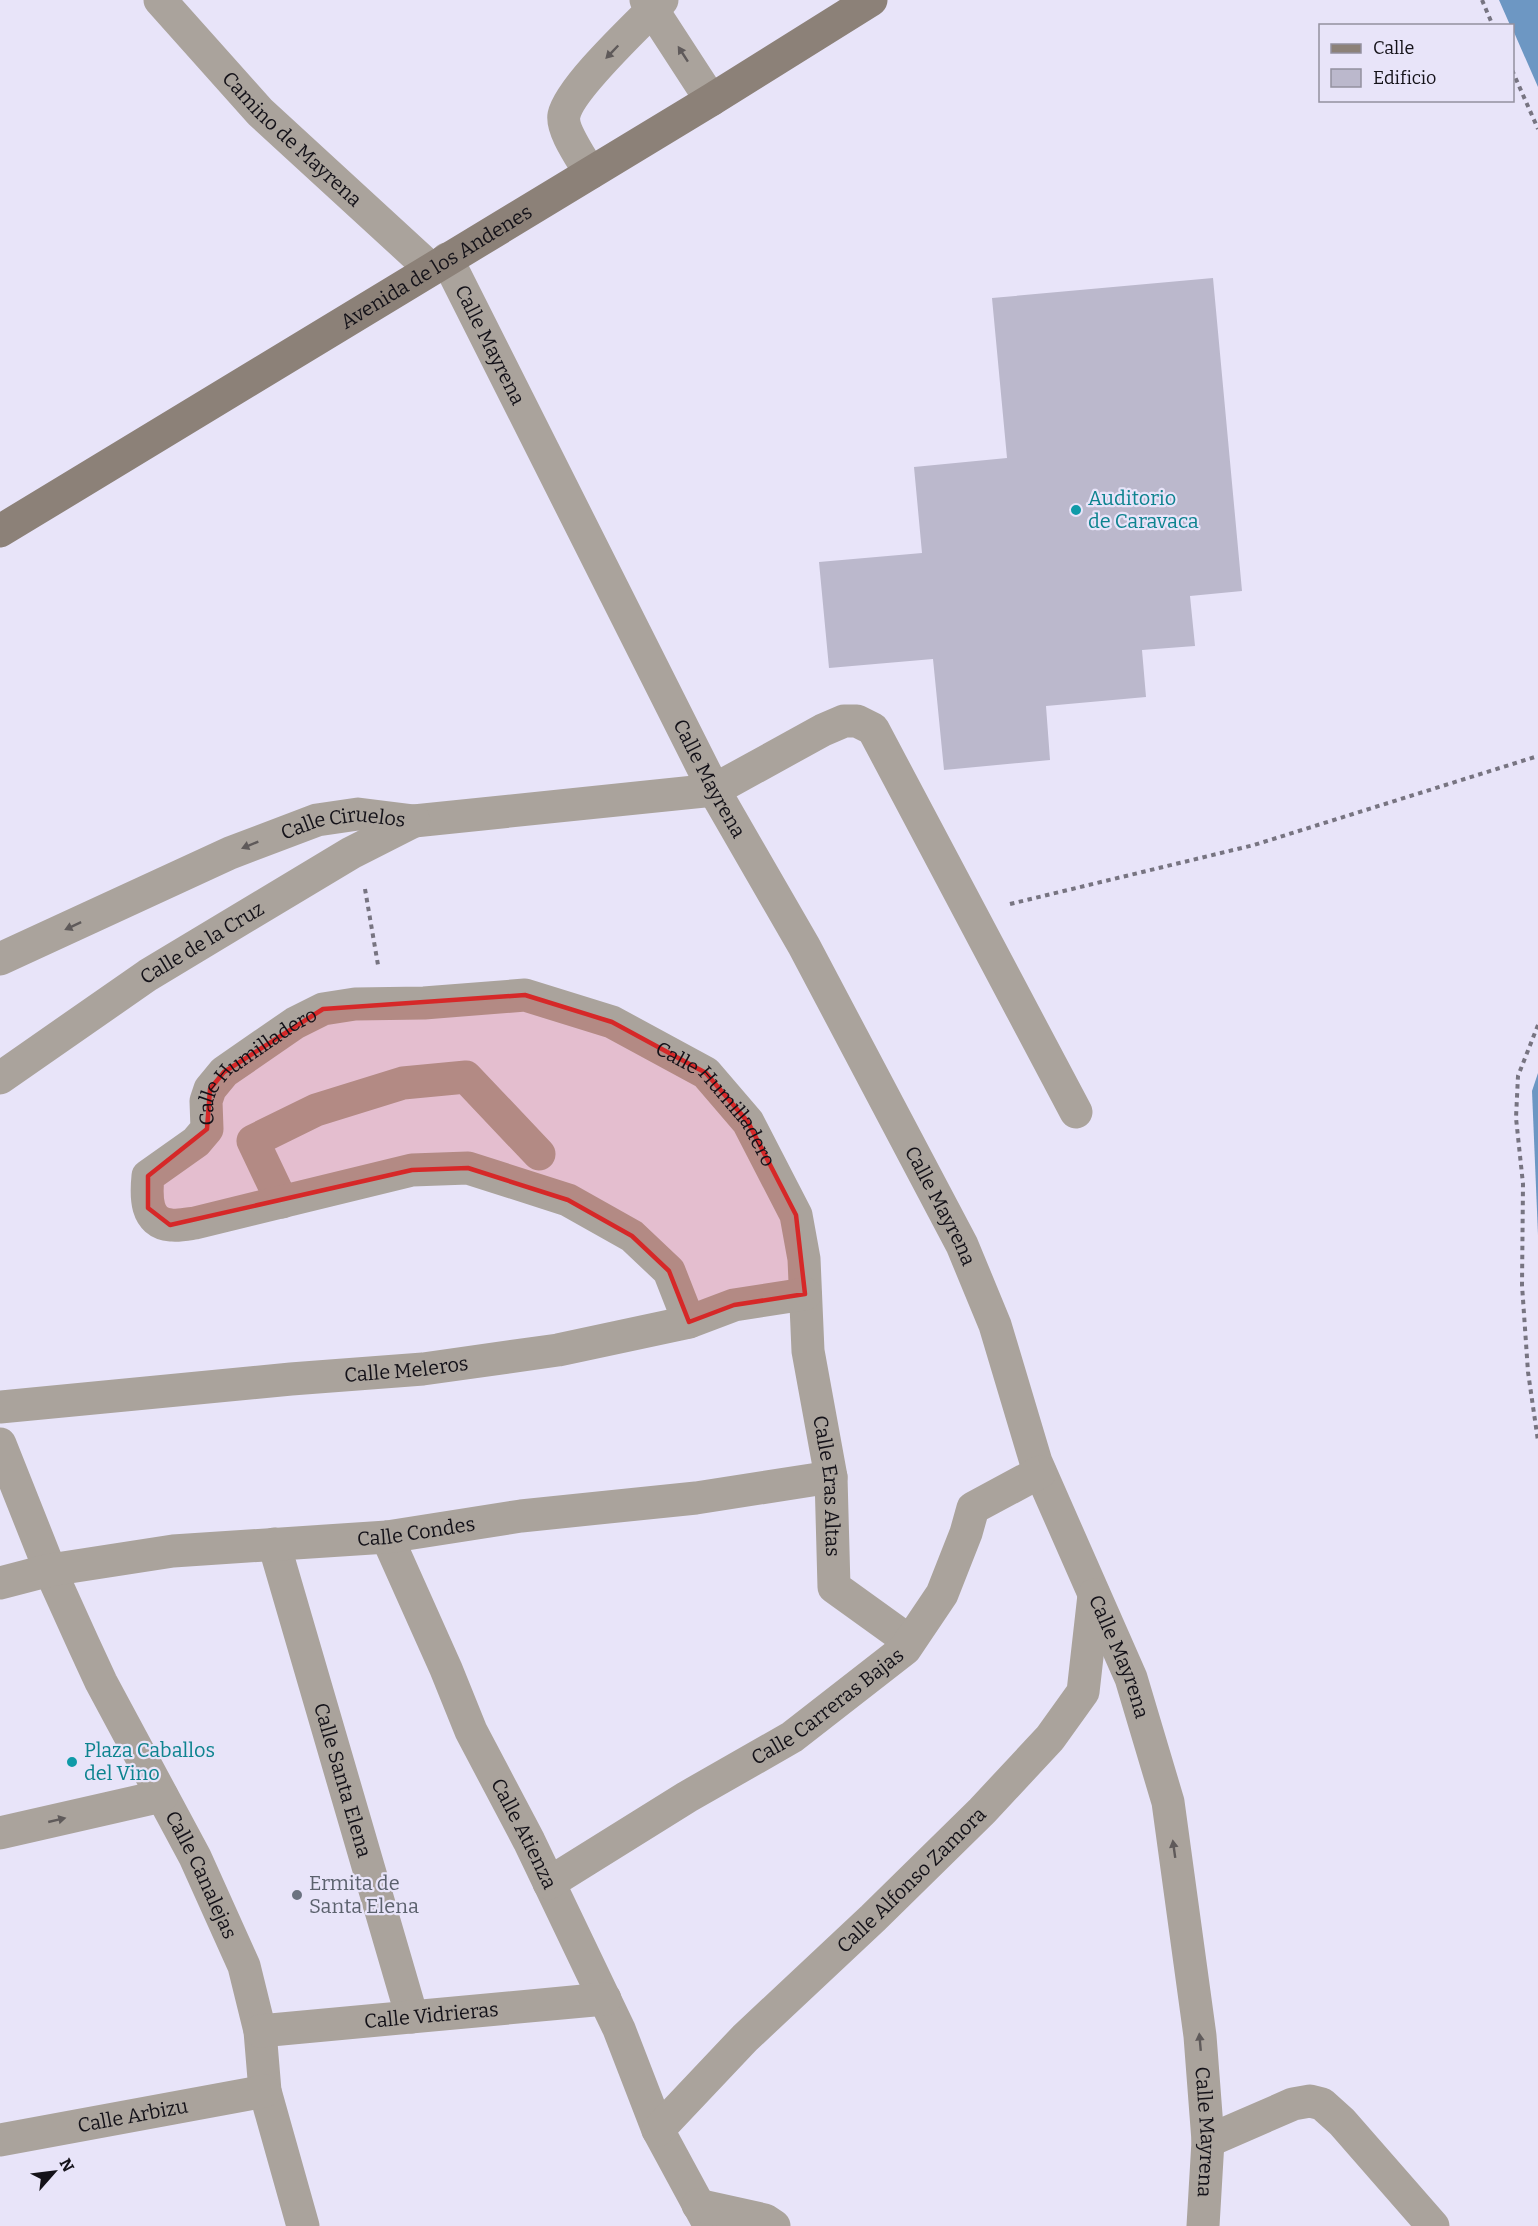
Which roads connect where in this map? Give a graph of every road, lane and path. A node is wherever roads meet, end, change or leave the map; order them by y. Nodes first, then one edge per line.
1 (160, 0) edge
2 (871, 0) edge
3 (1482, 0) edge
4 (654, 3) edge
5 (1492, 24) edge
6 (1514, 75) edge
7 (711, 100) junction
8 (1538, 129) edge
9 (590, 173) junction
10 (439, 264) junction
11 (0, 531) edge
12 (1538, 756) edge
13 (714, 790) junction
14 (345, 815) junction
15 (414, 821) junction
16 (351, 853) junction
17 (972, 913) junction
18 (0, 959) edge
19 (385, 1004) junction
20 (1538, 1024) edge
21 (0, 1078) edge
22 (1076, 1112) dead end
23 (539, 1154) dead end
24 (282, 1202) junction
25 (805, 1294) junction
26 (689, 1322) junction
27 (0, 1407) edge
28 (1538, 1440) edge
29 (0, 1444) edge
30 (1040, 1472) junction
31 (831, 1477) junction
32 (387, 1537) junction
33 (274, 1544) junction
34 (50, 1570) junction
35 (0, 1583) edge
36 (1094, 1594) junction
37 (909, 1641) junction
38 (162, 1796) junction
39 (0, 1833) edge
40 (549, 1883) junction
41 (605, 1999) junction
42 (412, 2017) junction
43 (260, 2031) junction
44 (265, 2091) junction
45 (658, 2130) junction
46 (0, 2140) edge
47 (1208, 2141) junction
48 (704, 2215) edge
49 (303, 2226) edge
50 (774, 2226) edge
51 (1203, 2226) edge
52 (1433, 2226) edge

1 - 10 street, Camino de Mayrena
2 - 7 main road, Avenida de los Andenes
3 - 5 path
7 -> 4 street
4 -> 9 street
6 - 8 path
7 - 9 main road, Avenida de los Andenes
9 - 10 main road, Avenida de los Andenes
10 - 11 main road, Avenida de los Andenes
10 - 13 street, Calle Mayrena
12 - 17 path
13 - 15 street, Calle Ciruelos
13 - 17 street
13 - 30 street, Calle Mayrena
14 - 15 street, Calle Ciruelos
14 - 16 street
14 -> 18 street, Calle Ciruelos
15 - 16 street, Calle de la Cruz
16 - 19 path
16 - 21 street, Calle de la Cruz
17 - 22 street
19 - 24 street, Calle Humilladero
19 - 25 street, Calle Humilladero
20 - 28 path
23 - 24 street
24 - 26 street, Calle Humilladero
25 - 26 street, Calle Meleros
25 - 31 street, Calle Eras Altas
26 - 27 street, Calle Meleros
29 - 34 street, Calle Canalejas
30 - 36 street, Calle Mayrena
30 - 37 street, Calle Carreras Bajas
31 - 32 street, Calle Condes
31 - 37 street, Calle Eras Altas
32 - 33 street, Calle Condes
32 - 40 street, Calle Atienza
33 - 34 street, Calle Condes
33 - 42 street, Calle Santa Elena
34 - 35 street, Calle Condes
34 - 38 street, Calle Canalejas
36 - 45 street, Calle Alfonso Zamora
47 -> 36 street, Calle Mayrena
37 - 40 street, Calle Carreras Bajas
39 -> 38 street
38 - 43 street, Calle Canalejas
40 - 41 street, Calle Atienza
41 - 42 street, Calle Vidrieras
41 - 45 street, Calle Atienza
42 - 43 street, Calle Vidrieras
43 - 44 street, Calle Canalejas
44 - 46 street, Calle Arbizu
44 - 49 street, Calle Canalejas
45 - 48 street, Calle Atienza
47 - 51 street, Calle Mayrena
47 - 52 street
48 - 50 street

